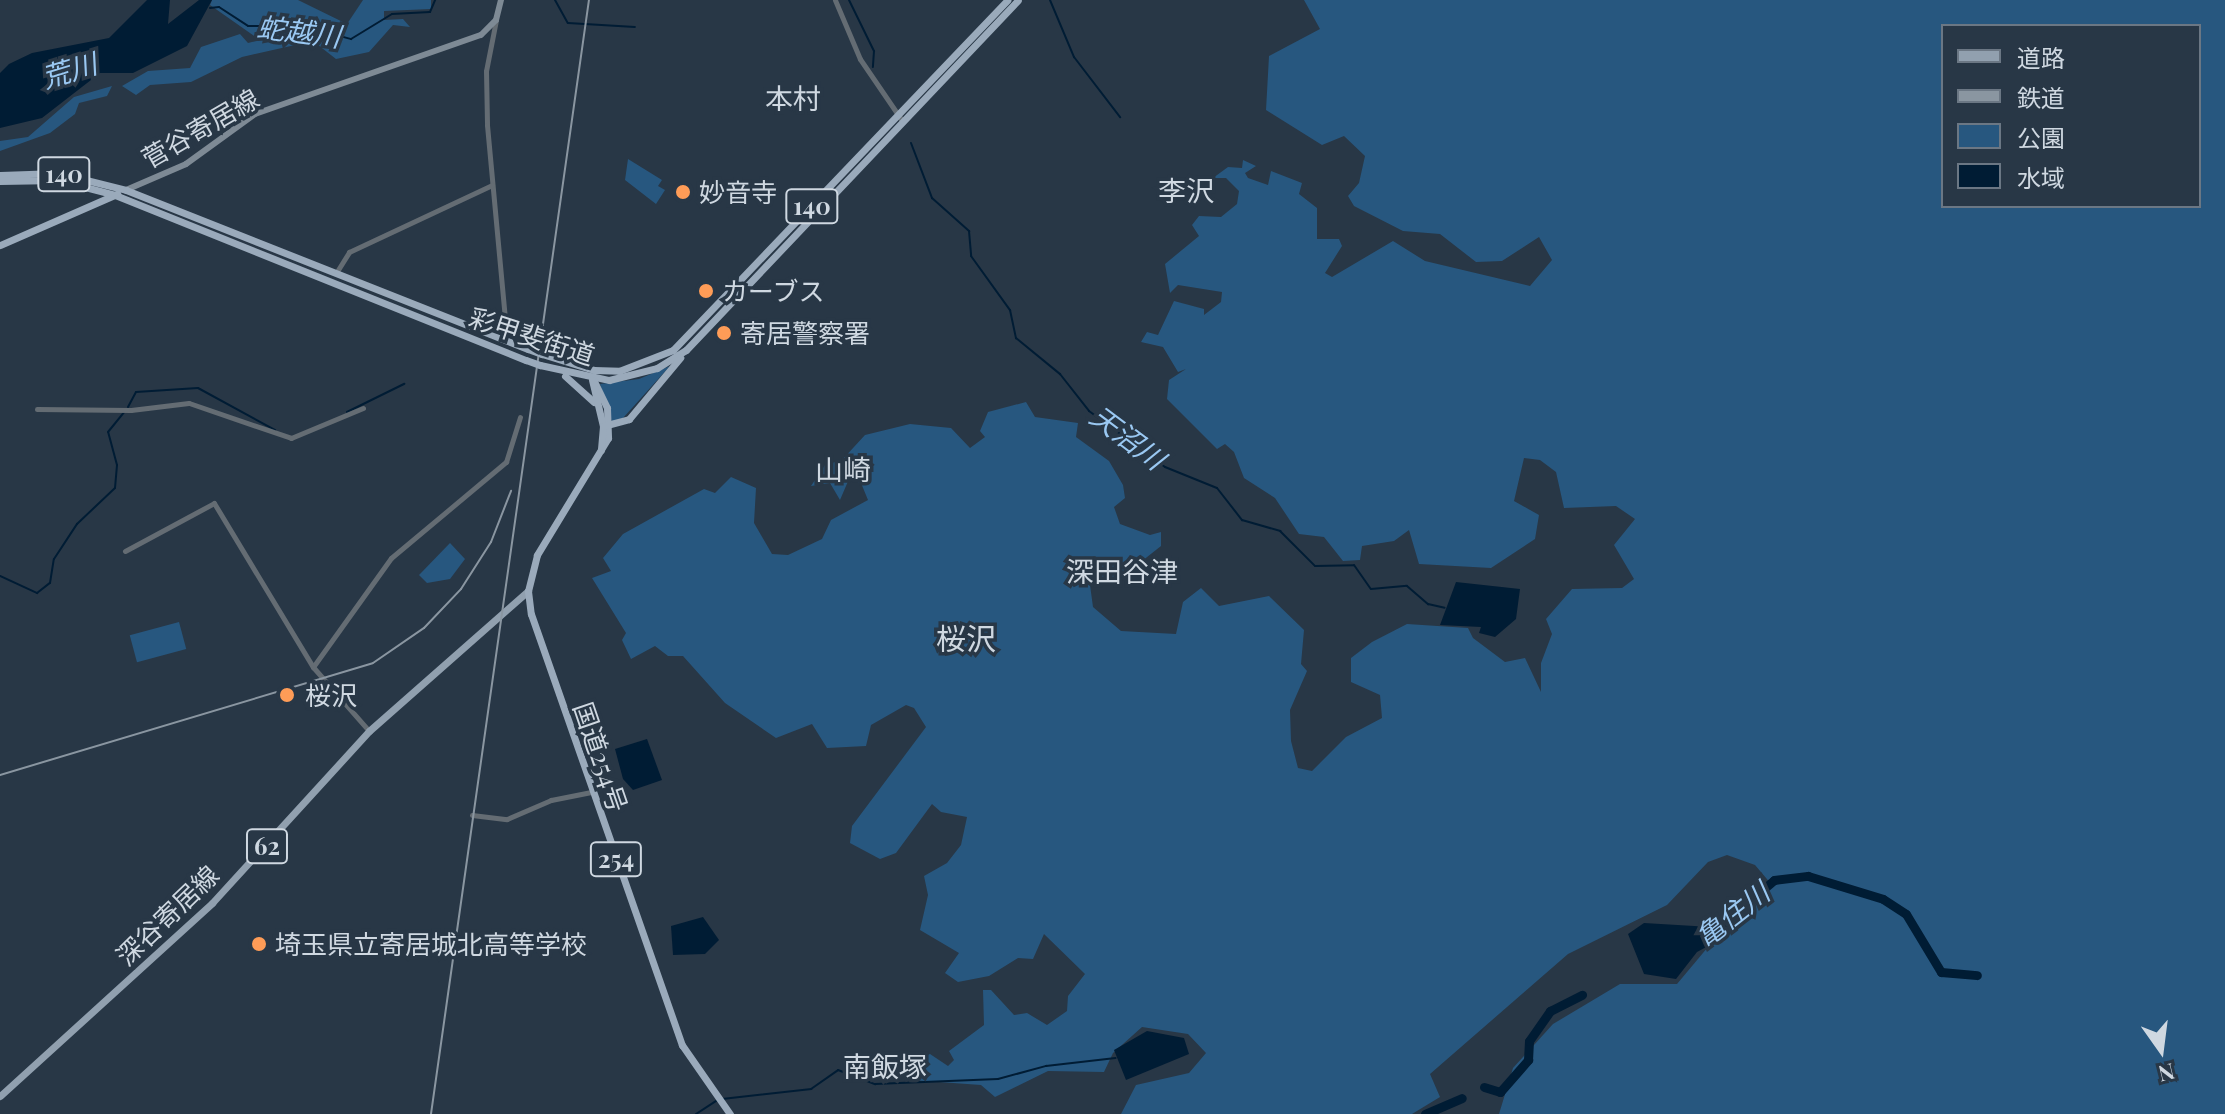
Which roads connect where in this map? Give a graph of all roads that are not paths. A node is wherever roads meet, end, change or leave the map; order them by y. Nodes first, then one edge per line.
1 (501, 0) edge
2 (835, 0) edge
3 (1008, 0) edge
4 (1018, 0) edge
5 (496, 20) junction
6 (900, 119) junction
7 (40, 175) junction
8 (0, 178) edge
9 (492, 185) junction
10 (126, 190) junction
11 (115, 195) junction
12 (188, 216) junction
13 (185, 225) junction
14 (0, 245) edge
15 (336, 273) junction
16 (506, 328) dead end
17 (686, 350) junction
18 (557, 372) junction
19 (593, 375) junction
20 (596, 404) junction
21 (363, 408) dead end
22 (37, 409) dead end
23 (520, 417) dead end
24 (606, 426) junction
25 (125, 551) dead end
26 (528, 591) junction
27 (313, 667) junction
28 (369, 731) junction
29 (591, 792) junction
30 (472, 815) dead end
31 (0, 1096) edge
32 (730, 1114) edge

1 - 5 main road
2 - 6 street
3 - 6 highway, 彩甲斐街道 / 140
4 - 6 highway, 彩甲斐街道 / 140
5 - 9 street
5 - 10 main road, 菅谷寄居線
6 - 17 highway, 彩甲斐街道 / 140
6 - 19 highway, 彩甲斐街道 / 140
7 - 8 highway, 彩甲斐街道 / 140
7 - 10 highway, 彩甲斐街道 / 140
7 - 11 highway, 彩甲斐街道 / 140
9 - 15 street
9 - 16 street
10 - 11 highway, 140
10 - 12 highway, 彩甲斐街道 / 140
11 - 13 highway, 彩甲斐街道 / 140
11 - 14 highway, 140
12 - 13 highway
12 - 15 highway, 彩甲斐街道 / 140
13 - 18 highway, 彩甲斐街道 / 140, bridge
15 - 19 highway, 彩甲斐街道 / 140, bridge
17 - 19 highway, 彩甲斐街道 / 140
17 - 24 highway
18 - 19 highway, 彩甲斐街道 / 140
18 - 20 highway
19 - 20 highway
19 - 24 highway
20 - 24 highway
21 - 22 street
23 - 27 street
24 - 26 highway
25 - 27 street
26 - 28 main road, 深谷寄居線 / 62
26 - 29 highway, 国道254号 / 254
27 - 28 street
28 - 31 main road, 深谷寄居線 / 62
29 - 30 street
29 - 32 highway, 国道254号 / 254

